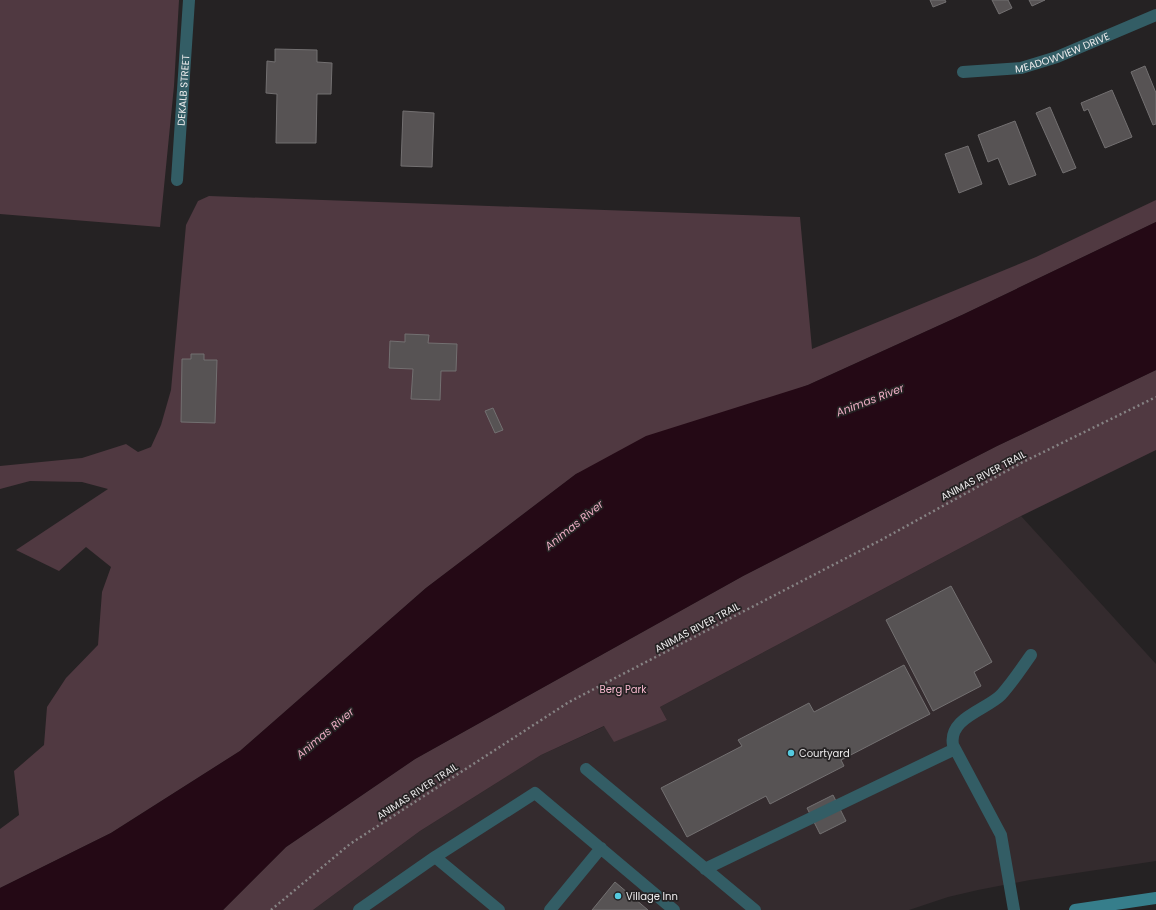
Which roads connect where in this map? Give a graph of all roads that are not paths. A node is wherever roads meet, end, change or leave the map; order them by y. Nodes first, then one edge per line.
1 (189, 0) edge
2 (1156, 14) edge
3 (963, 72) dead end
4 (177, 180) dead end
5 (1031, 655) dead end
6 (955, 749) junction
7 (586, 769) dead end
8 (601, 848) junction
9 (435, 857) junction
10 (705, 869) junction
11 (1156, 898) edge
12 (359, 910) edge
13 (499, 910) edge
14 (550, 910) edge
15 (674, 910) edge
16 (755, 910) edge
17 (1014, 910) edge
18 (1075, 910) edge

1 - 4 street, DEKALB STREET
2 - 3 street, MEADOWVIEW DRIVE
5 - 6 street
6 - 10 street
6 - 17 street
7 - 10 street
8 - 9 street
8 - 14 street
8 - 15 street
9 - 12 street
9 - 13 street
10 - 16 street
11 - 18 main road

